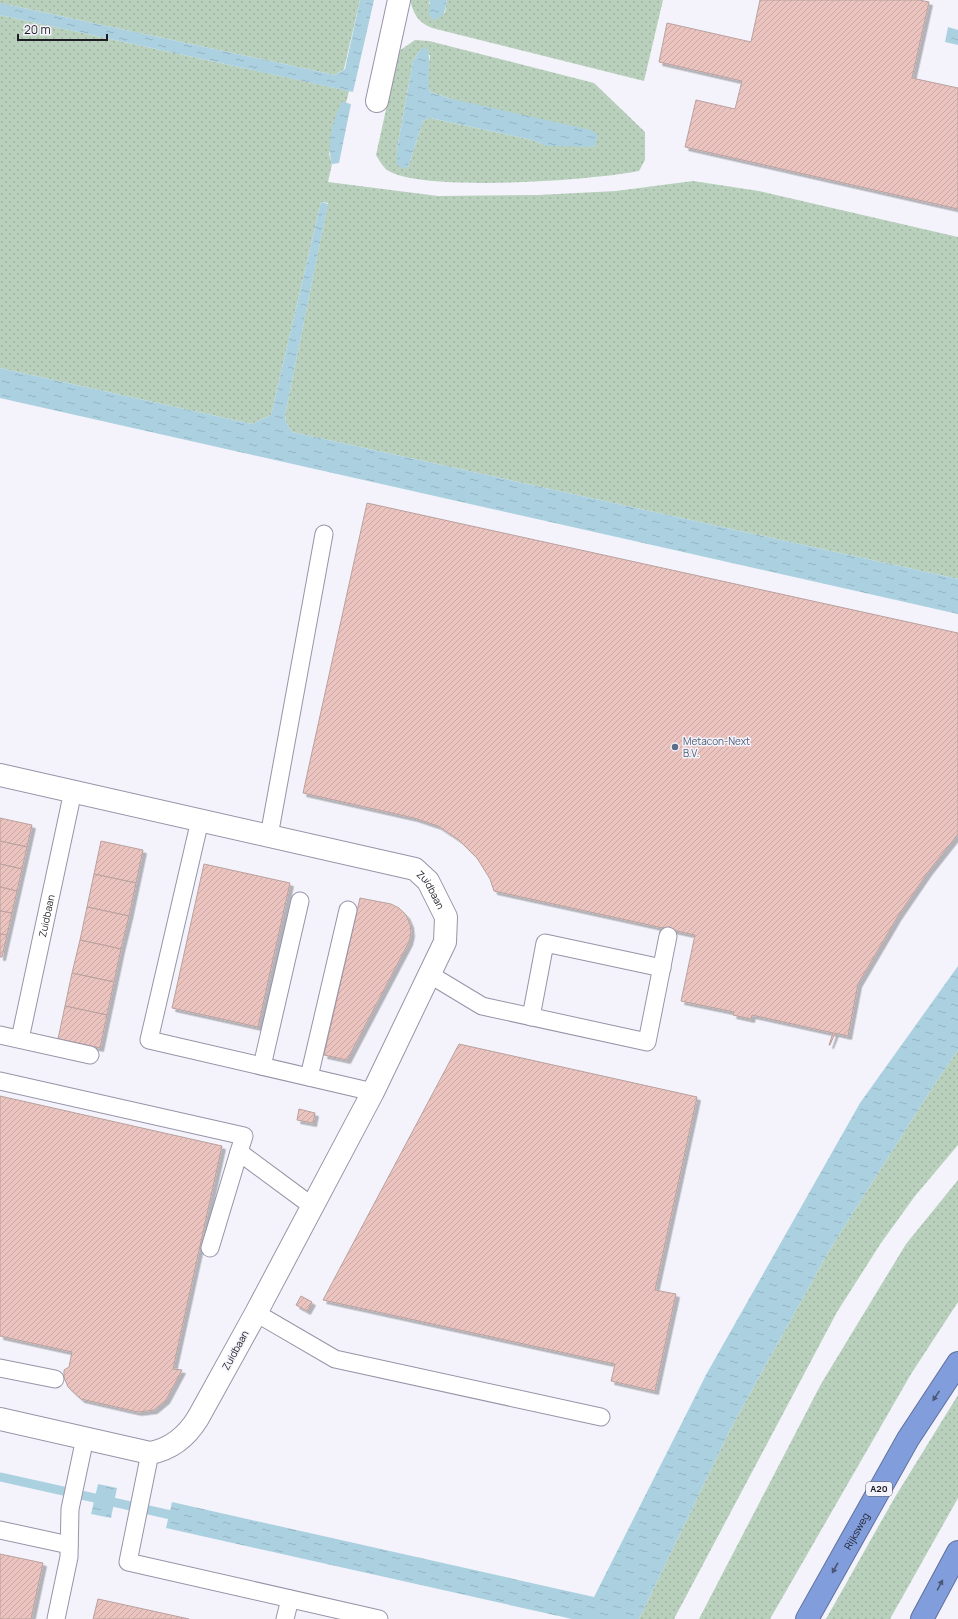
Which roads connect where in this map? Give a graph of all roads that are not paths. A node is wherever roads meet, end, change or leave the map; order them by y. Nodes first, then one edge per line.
1 (399, 0) edge
2 (378, 101) dead end
3 (324, 534) dead end
4 (0, 775) edge
5 (73, 791) junction
6 (200, 820) junction
7 (269, 836) junction
8 (300, 901) dead end
9 (348, 910) dead end
10 (668, 936) dead end
11 (662, 968) junction
12 (429, 974) junction
13 (531, 1017) junction
14 (0, 1035) edge
15 (20, 1039) junction
16 (90, 1054) dead end
17 (262, 1066) junction
18 (309, 1077) junction
19 (0, 1081) edge
20 (373, 1092) junction
21 (239, 1152) junction
22 (312, 1206) junction
23 (210, 1248) dead end
24 (256, 1313) junction
25 (958, 1363) edge
26 (0, 1368) edge
27 (55, 1379) dead end
28 (601, 1417) dead end
29 (0, 1419) edge
30 (85, 1438) junction
31 (150, 1453) junction
32 (0, 1530) edge
33 (69, 1545) junction
34 (958, 1552) edge
35 (290, 1599) junction
36 (56, 1619) edge
37 (285, 1619) edge
38 (379, 1619) edge
39 (807, 1619) edge
40 (922, 1619) edge

1 - 2 street
3 - 7 lane
4 - 5 street, Zuidbaan
5 - 6 street, Zuidbaan
5 - 15 lane, Zuidbaan
6 - 7 street, Zuidbaan
6 - 17 lane
7 - 12 street, Zuidbaan
8 - 17 lane
9 - 18 lane
10 - 11 lane
11 - 13 lane
11 - 13 lane
12 - 13 lane
12 - 20 street, Zuidbaan
14 - 15 lane
15 - 16 lane
17 - 18 lane
18 - 20 lane
19 - 21 lane
20 - 22 street, Zuidbaan
21 - 22 lane
21 - 23 lane
22 - 24 street, Zuidbaan
24 - 28 lane
24 - 31 street, Zuidbaan
25 -> 39 highway, Rijksweg / A20
26 - 27 lane
29 - 30 street, Zuidbaan
30 - 31 street, Zuidbaan
30 - 33 lane
31 - 35 lane
32 - 33 lane
33 - 36 lane
40 -> 34 highway
35 - 37 lane
35 - 38 lane

